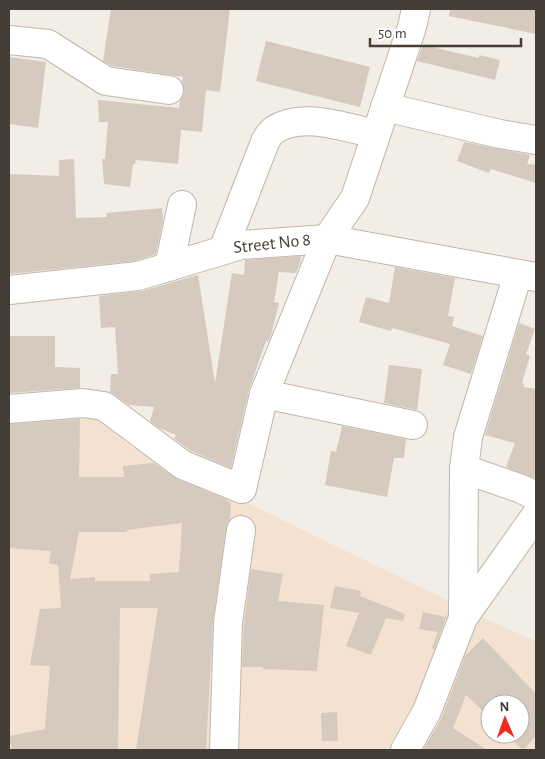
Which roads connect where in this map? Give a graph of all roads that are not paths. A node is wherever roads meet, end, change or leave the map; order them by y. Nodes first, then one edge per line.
1 (416, 9) edge
2 (9, 40) edge
3 (169, 90) dead end
4 (385, 107) junction
5 (376, 134) junction
6 (536, 140) edge
7 (182, 205) dead end
8 (327, 239) junction
9 (223, 250) junction
10 (169, 266) junction
11 (527, 276) edge
12 (9, 290) edge
13 (264, 394) junction
14 (9, 409) edge
15 (413, 426) dead end
16 (464, 469) junction
17 (536, 496) edge
18 (536, 515) edge
19 (241, 530) dead end
20 (463, 618) junction
21 (224, 750) edge
22 (405, 750) edge

1 - 4 street
2 - 3 street
4 - 5 street
4 - 6 street
5 - 8 street
5 - 9 street
7 - 10 street
8 - 9 street, Street No 8
8 - 11 street, Street No 8
8 - 13 street
9 - 10 street, Street No 8
10 - 12 street, Street No 8
11 - 16 street
13 - 14 street
13 - 15 street
16 - 17 street
16 - 20 street
18 - 20 street
19 - 21 street
20 - 22 street

